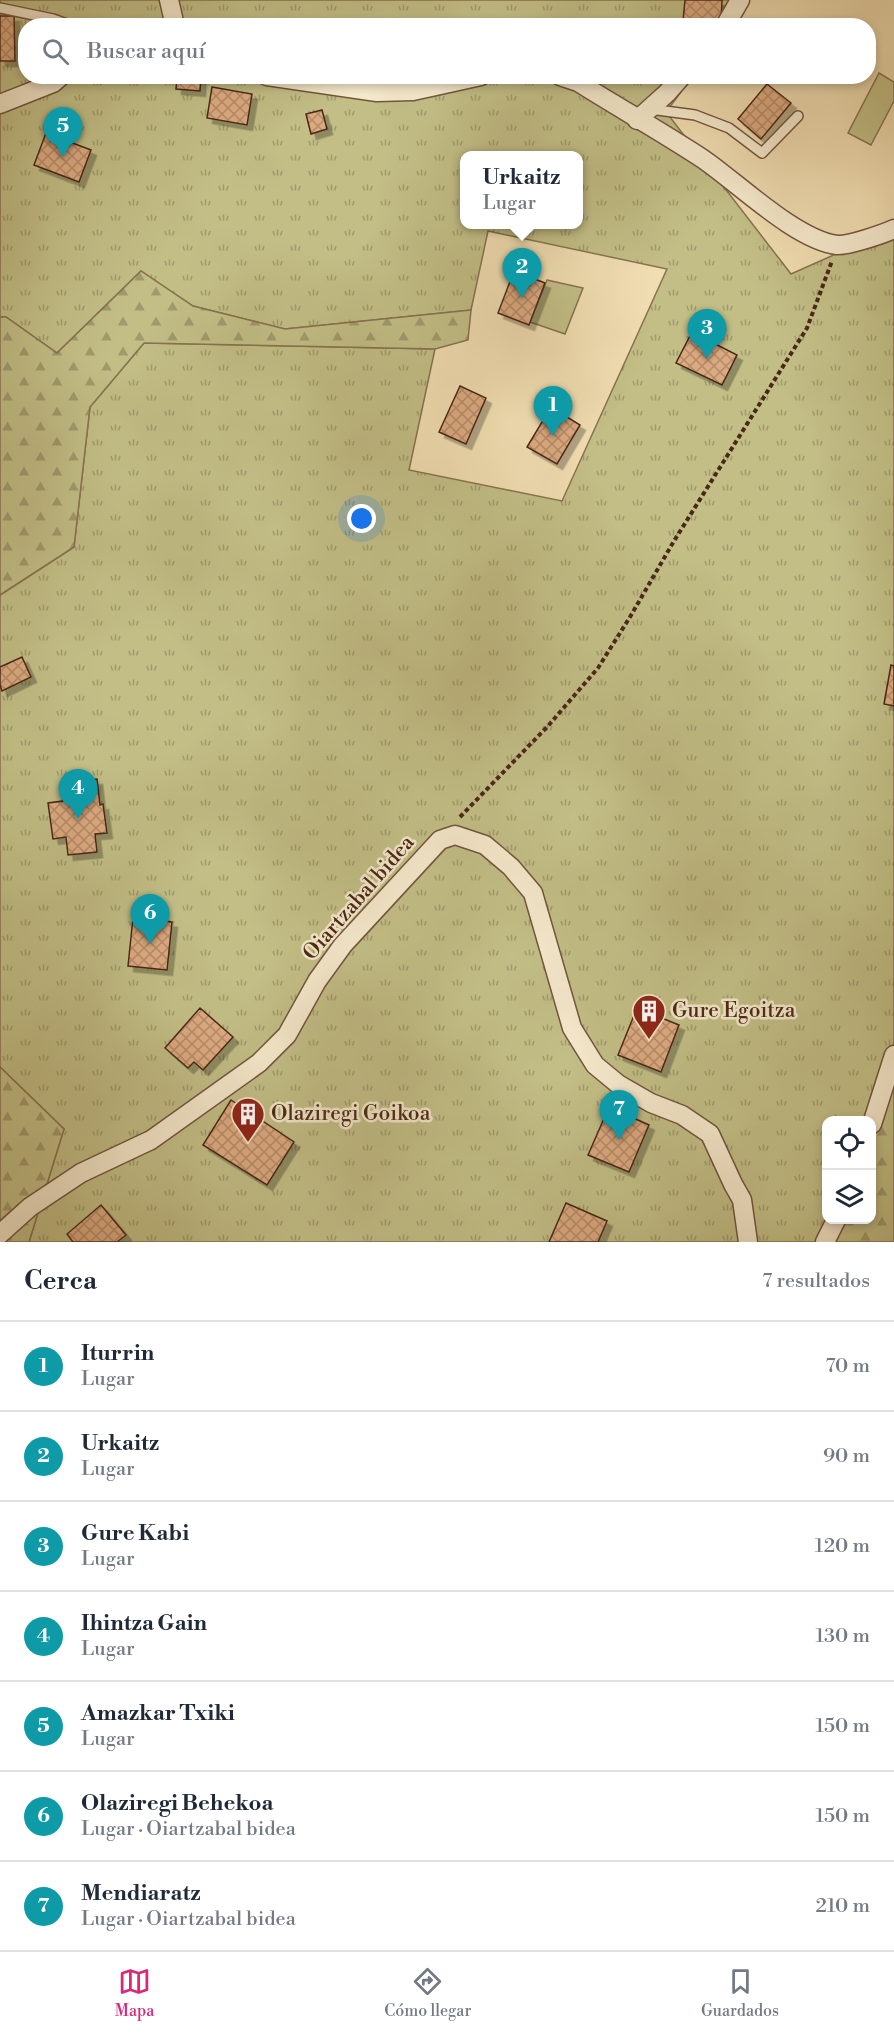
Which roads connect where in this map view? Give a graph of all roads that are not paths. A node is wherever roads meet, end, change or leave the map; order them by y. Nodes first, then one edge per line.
1 (169, 0) edge
2 (740, 0) edge
3 (0, 8) edge
4 (52, 18) edge
5 (172, 18) edge
6 (730, 18) edge
7 (50, 84) edge
8 (322, 84) edge
9 (445, 84) edge
10 (582, 84) edge
11 (674, 84) edge
12 (0, 104) edge
13 (643, 114) junction
14 (798, 116) dead end
15 (894, 230) edge
16 (894, 1055) edge
17 (875, 1116) edge
18 (834, 1224) edge
19 (0, 1234) edge
20 (748, 1242) edge
21 (825, 1242) edge

1 - 5 street
2 - 6 street
3 - 4 lane
7 - 12 street
8 - 9 street
10 - 13 street
11 - 13 street
13 - 14 lane
13 - 15 street
16 - 17 street
18 - 21 street
19 - 20 street, Oiartzabal bidea

